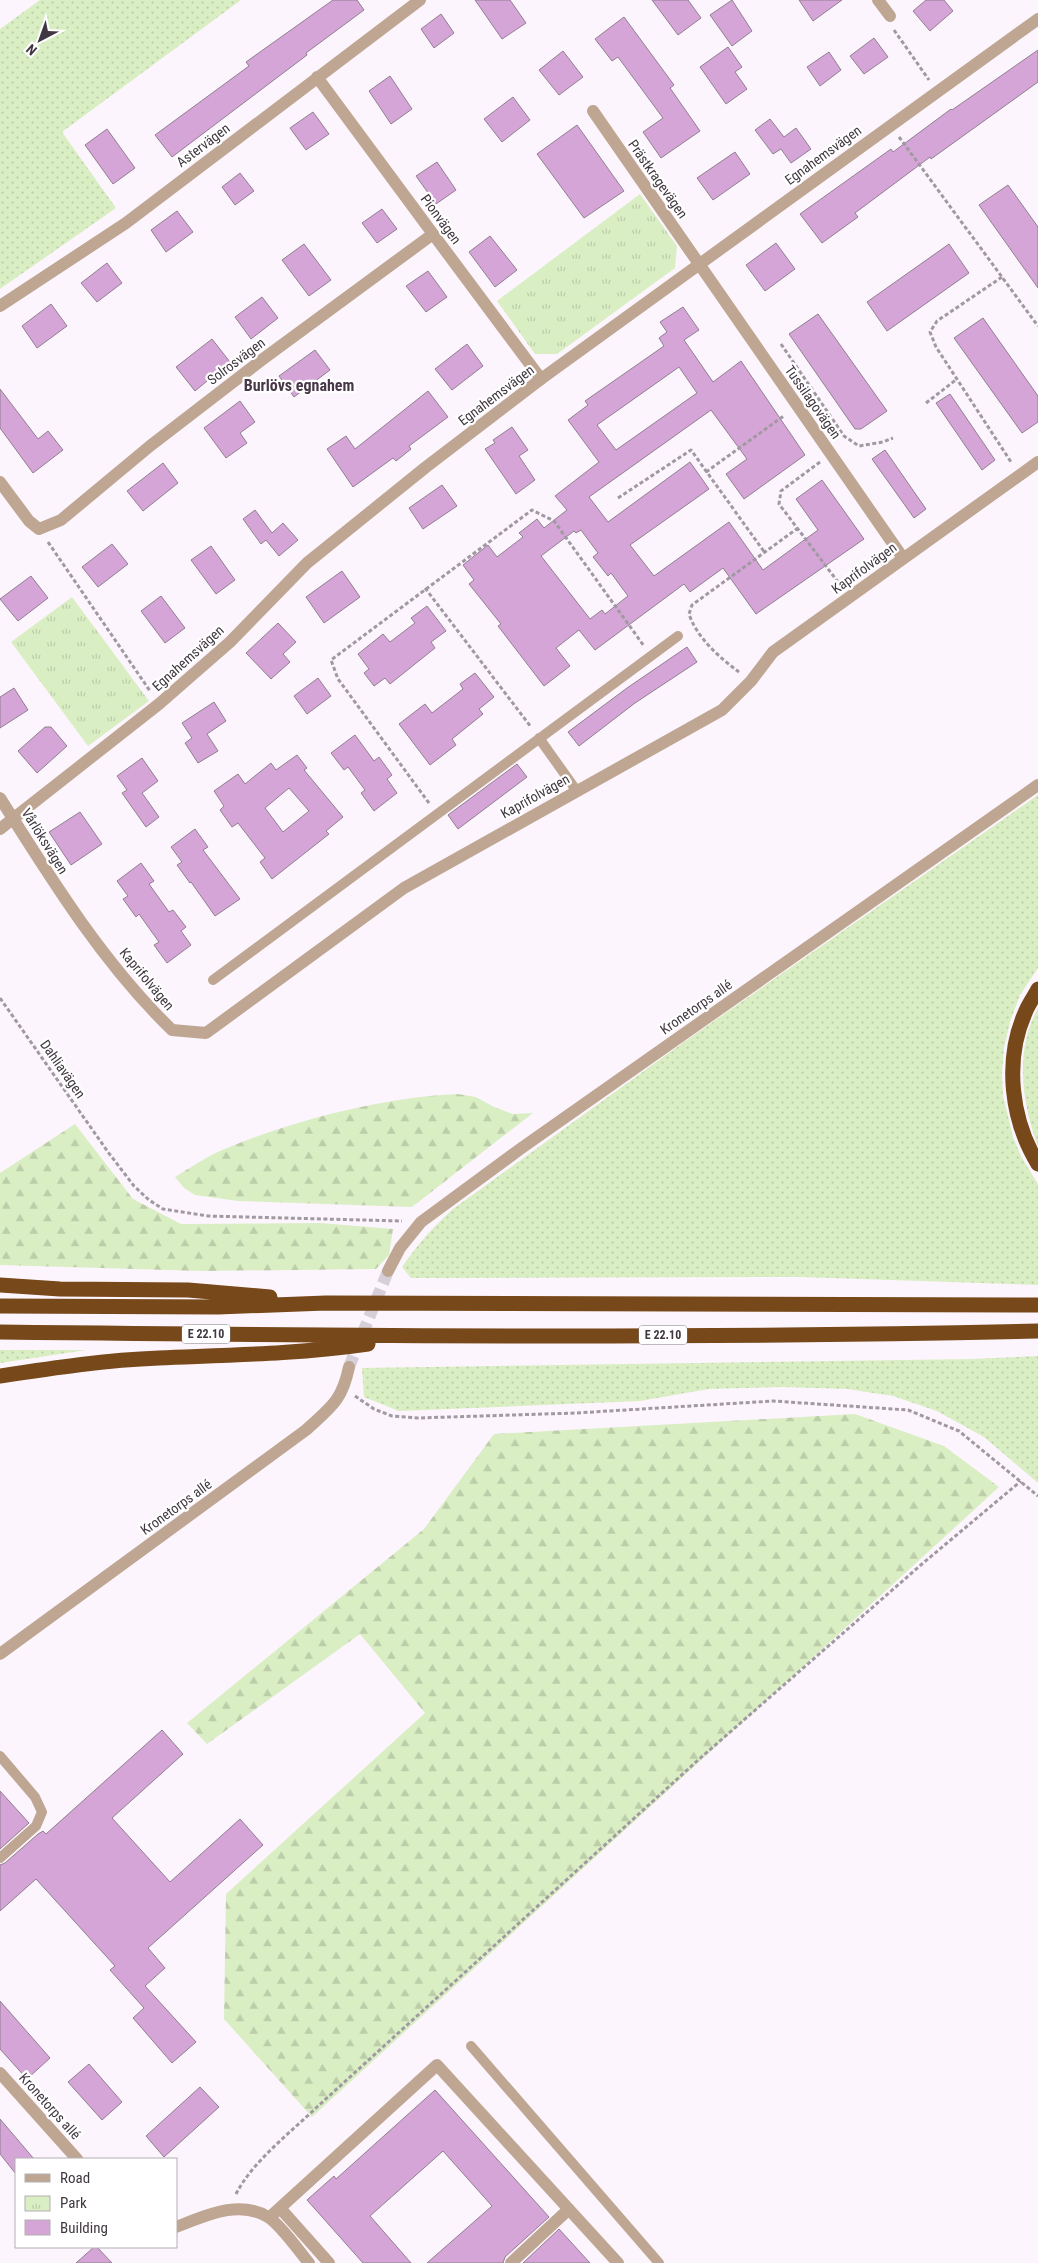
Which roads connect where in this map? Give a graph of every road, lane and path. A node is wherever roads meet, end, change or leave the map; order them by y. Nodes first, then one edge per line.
1 (420, 0) edge
2 (878, 0) edge
3 (890, 16) joint
4 (1038, 19) edge
5 (317, 77) junction
6 (936, 91) junction
7 (593, 111) dead end
8 (890, 125) junction
9 (434, 234) junction
10 (699, 264) junction
11 (1002, 277) junction
12 (0, 306) edge
13 (1038, 326) edge
14 (781, 344) dead end
15 (541, 379) junction
16 (957, 379) junction
17 (926, 404) dead end
18 (797, 406) junction
19 (893, 438) dead end
20 (831, 454) junction
21 (1011, 462) dead end
22 (1038, 462) edge
23 (706, 472) junction
24 (0, 482) edge
25 (618, 498) dead end
26 (798, 528) junction
27 (39, 529) junction
28 (765, 553) junction
29 (903, 558) junction
30 (841, 586) dead end
31 (425, 588) junction
32 (678, 636) dead end
33 (651, 656) junction
34 (751, 681) junction
35 (159, 704) junction
36 (539, 738) junction
37 (1038, 785) edge
38 (576, 790) junction
39 (0, 798) edge
40 (437, 813) junction
41 (14, 820) junction
42 (0, 829) edge
43 (65, 900) joint
44 (213, 980) dead end
45 (1038, 989) edge
46 (0, 998) edge
47 (1038, 1164) edge
48 (421, 1222) junction
49 (388, 1271) tunnel mouth
50 (0, 1285) edge
51 (326, 1303) junction
52 (1038, 1304) edge
53 (0, 1306) edge
54 (1038, 1331) edge
55 (0, 1332) edge
56 (412, 1337) junction
57 (349, 1366) tunnel mouth
58 (0, 1376) edge
59 (344, 1388) junction
60 (1021, 1481) junction
61 (1038, 1496) edge
62 (0, 1654) edge
63 (0, 1756) edge
64 (0, 1858) edge
65 (471, 2046) dead end
66 (0, 2073) edge
67 (76, 2158) edge
68 (232, 2208) junction
69 (280, 2208) junction
70 (569, 2209) junction
71 (270, 2218) junction
72 (178, 2226) edge
73 (309, 2263) edge
74 (329, 2263) edge
75 (511, 2263) edge
76 (618, 2263) edge
77 (659, 2263) edge

1 - 5 street, Astervägen
2 - 3 street
3 - 6 path
4 - 6 street, Egnahemsvägen
5 - 9 street, Pionvägen
5 - 12 street, Astervägen
6 - 8 street, Egnahemsvägen
7 - 10 street, Prästkragevägen
8 - 10 street, Egnahemsvägen
8 - 11 path
9 - 15 street, Pionvägen
9 - 27 street, Solrosvägen
10 - 15 street, Egnahemsvägen
10 - 18 street, Tussilagovägen
11 - 13 path
11 - 16 path
14 - 19 path
15 - 35 street, Egnahemsvägen
16 - 17 path
16 - 21 path
18 - 20 street, Tussilagovägen
18 - 23 path
20 - 26 path
20 - 29 street, Tussilagovägen
22 - 29 street, Kaprifolvägen
23 - 25 path
23 - 28 path
24 - 27 street
26 - 28 path
26 - 30 path
27 - 35 path
28 - 34 path
29 - 34 street, Kaprifolvägen
31 - 33 path
31 - 36 path
31 - 40 path
32 - 33 lane
33 - 36 lane
34 - 38 street, Kaprifolvägen
35 - 41 street, Egnahemsvägen
36 - 38 lane
36 - 40 lane
37 - 48 street, Kronetorps allé
38 - 43 street, Kaprifolvägen
39 - 41 street, Vårlöksvägen
40 - 44 lane
41 - 42 street, Egnahemsvägen
41 - 43 street, Vårlöksvägen
45 - 47 highway
46 - 48 path, Dahliavägen
48 - 49 street, Kronetorps allé
50 - 51 highway
51 - 52 highway, E 22.10
51 - 53 highway, E 22.10
54 - 56 highway, E 22.10
55 - 56 highway, E 22.10
56 - 58 highway
57 - 59 street, Kronetorps allé
59 - 60 path
59 - 62 street, Kronetorps allé
60 - 61 path
60 - 68 path
63 - 64 lane
65 - 77 lane
66 - 67 street, Kronetorps allé
68 - 71 street
68 - 72 street
69 - 70 street
69 - 71 street
69 - 74 street
70 - 75 street
70 - 76 street
71 - 73 street

